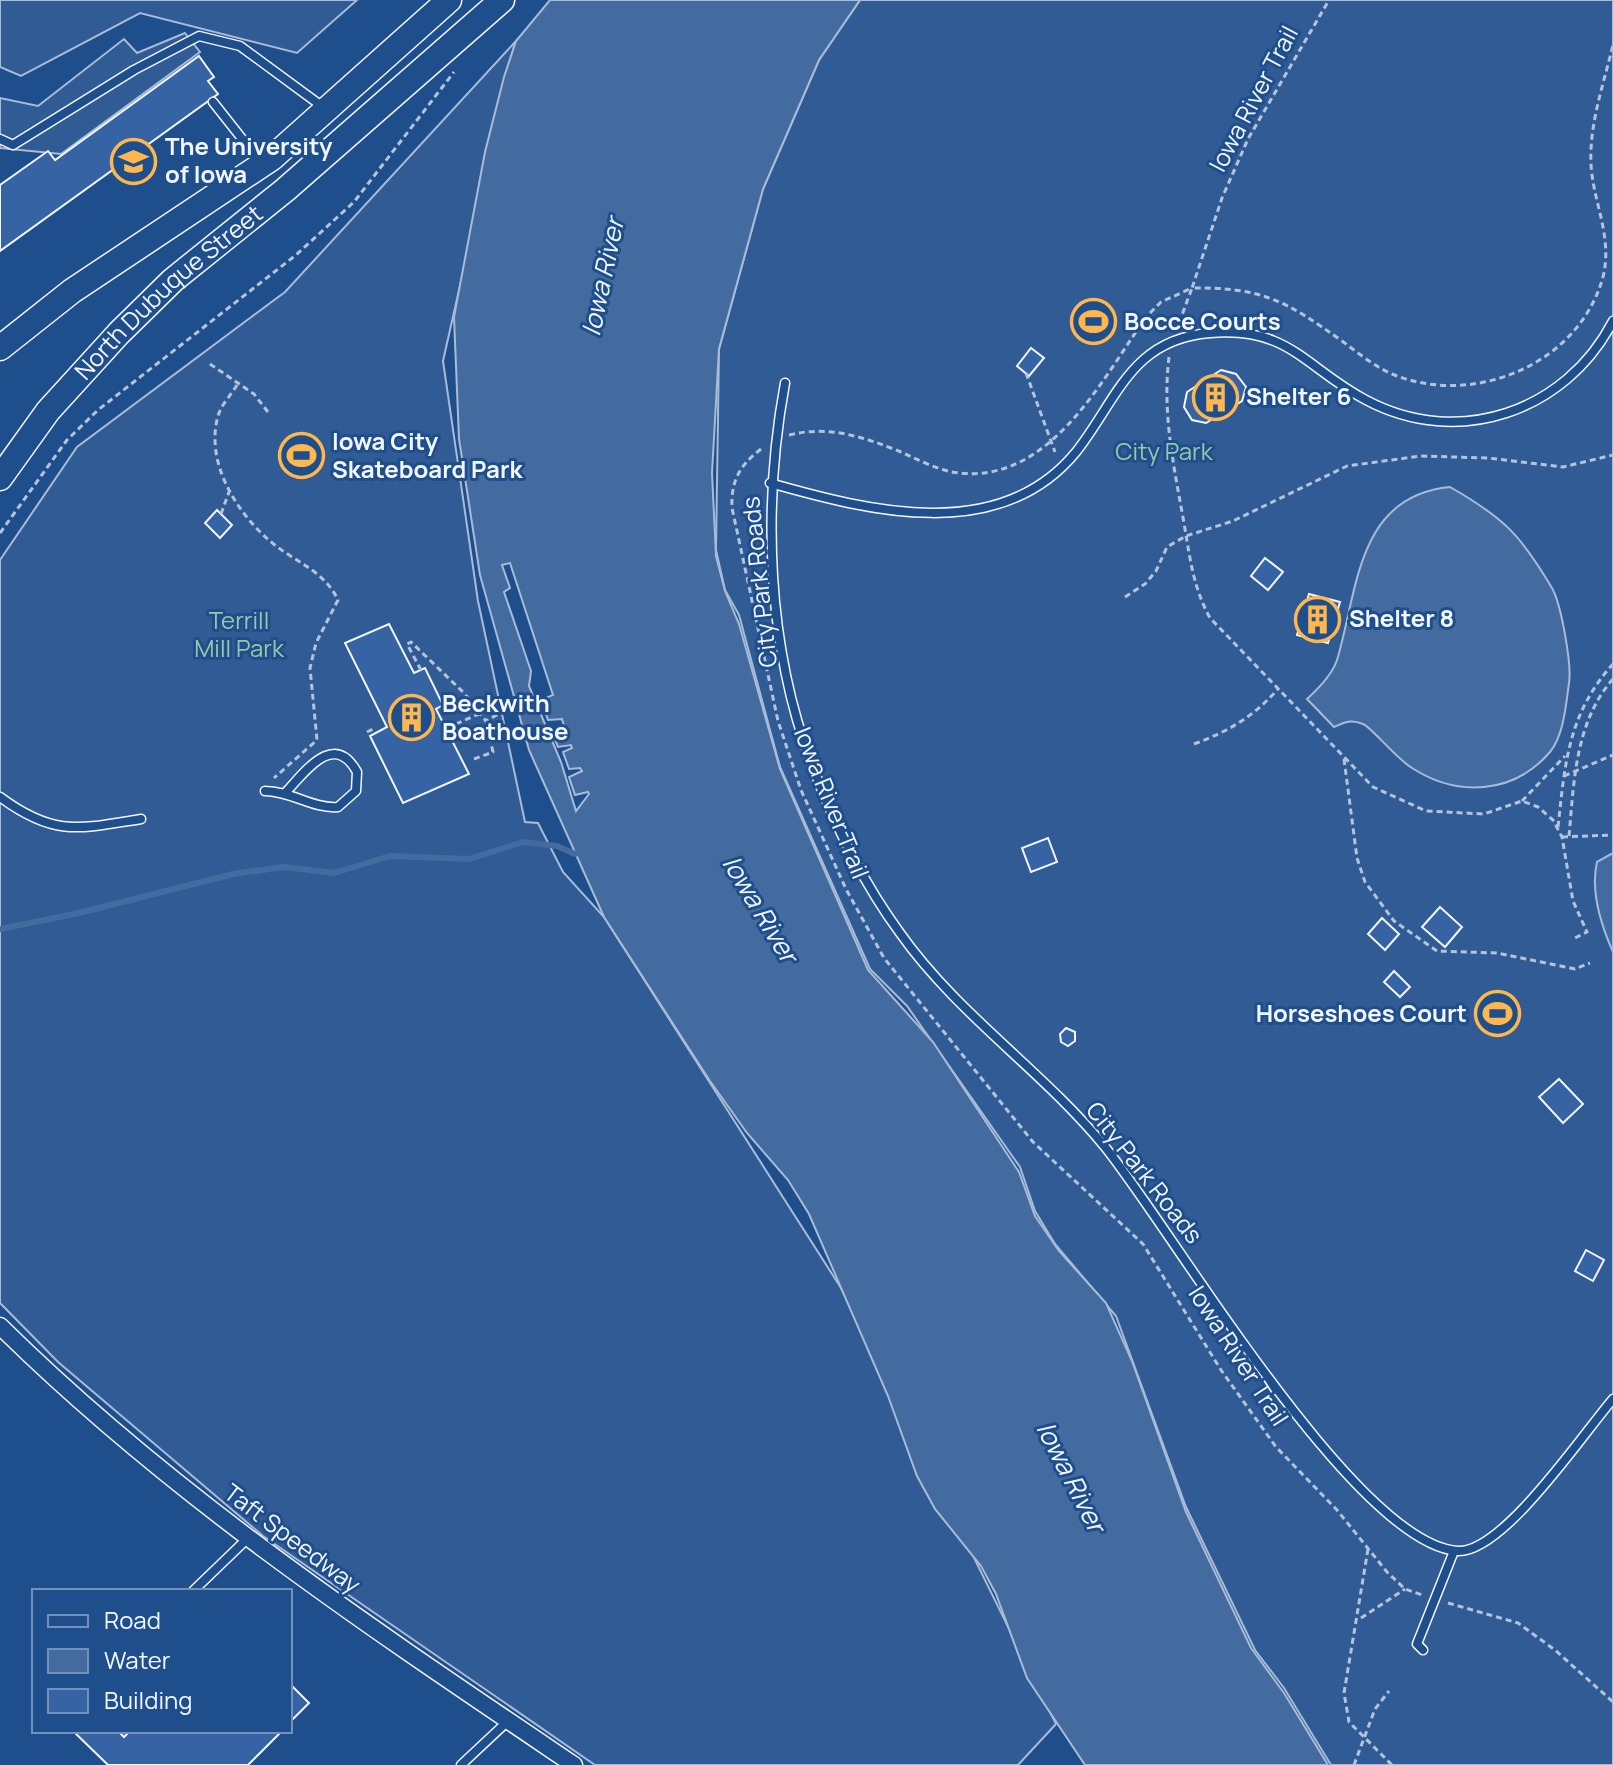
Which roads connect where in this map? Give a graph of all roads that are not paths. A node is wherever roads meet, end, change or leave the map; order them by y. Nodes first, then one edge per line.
1 (449, 0) edge
2 (502, 0) edge
3 (213, 102) dead end
4 (327, 110) junction
5 (0, 139) edge
6 (262, 164) junction
7 (1613, 321) edge
8 (0, 348) edge
9 (785, 383) dead end
10 (0, 478) edge
11 (770, 483) junction
12 (265, 791) road end
13 (286, 792) junction
14 (0, 797) edge
15 (141, 819) dead end
16 (0, 1326) edge
17 (1613, 1399) edge
18 (248, 1538) junction
19 (1454, 1551) junction
20 (195, 1589) edge
21 (1423, 1650) dead end
22 (508, 1721) junction
23 (461, 1765) edge
24 (574, 1765) edge

1 - 4 main road, North Dubuque Street
2 - 10 main road, North Dubuque Street
3 - 6 lane
4 - 5 lane
4 - 6 main road, North Dubuque Street
6 - 8 main road, North Dubuque Street
7 - 11 lane, City Park Roads
9 - 11 lane, City Park Roads
11 - 19 lane, City Park Roads
12 - 13 lane
13 - 13 lane
14 - 15 lane
16 - 18 street, Taft Speedway
17 - 19 lane
18 - 20 lane
18 - 22 street, Taft Speedway
19 - 21 lane
22 - 23 lane
22 - 24 street, Taft Speedway

